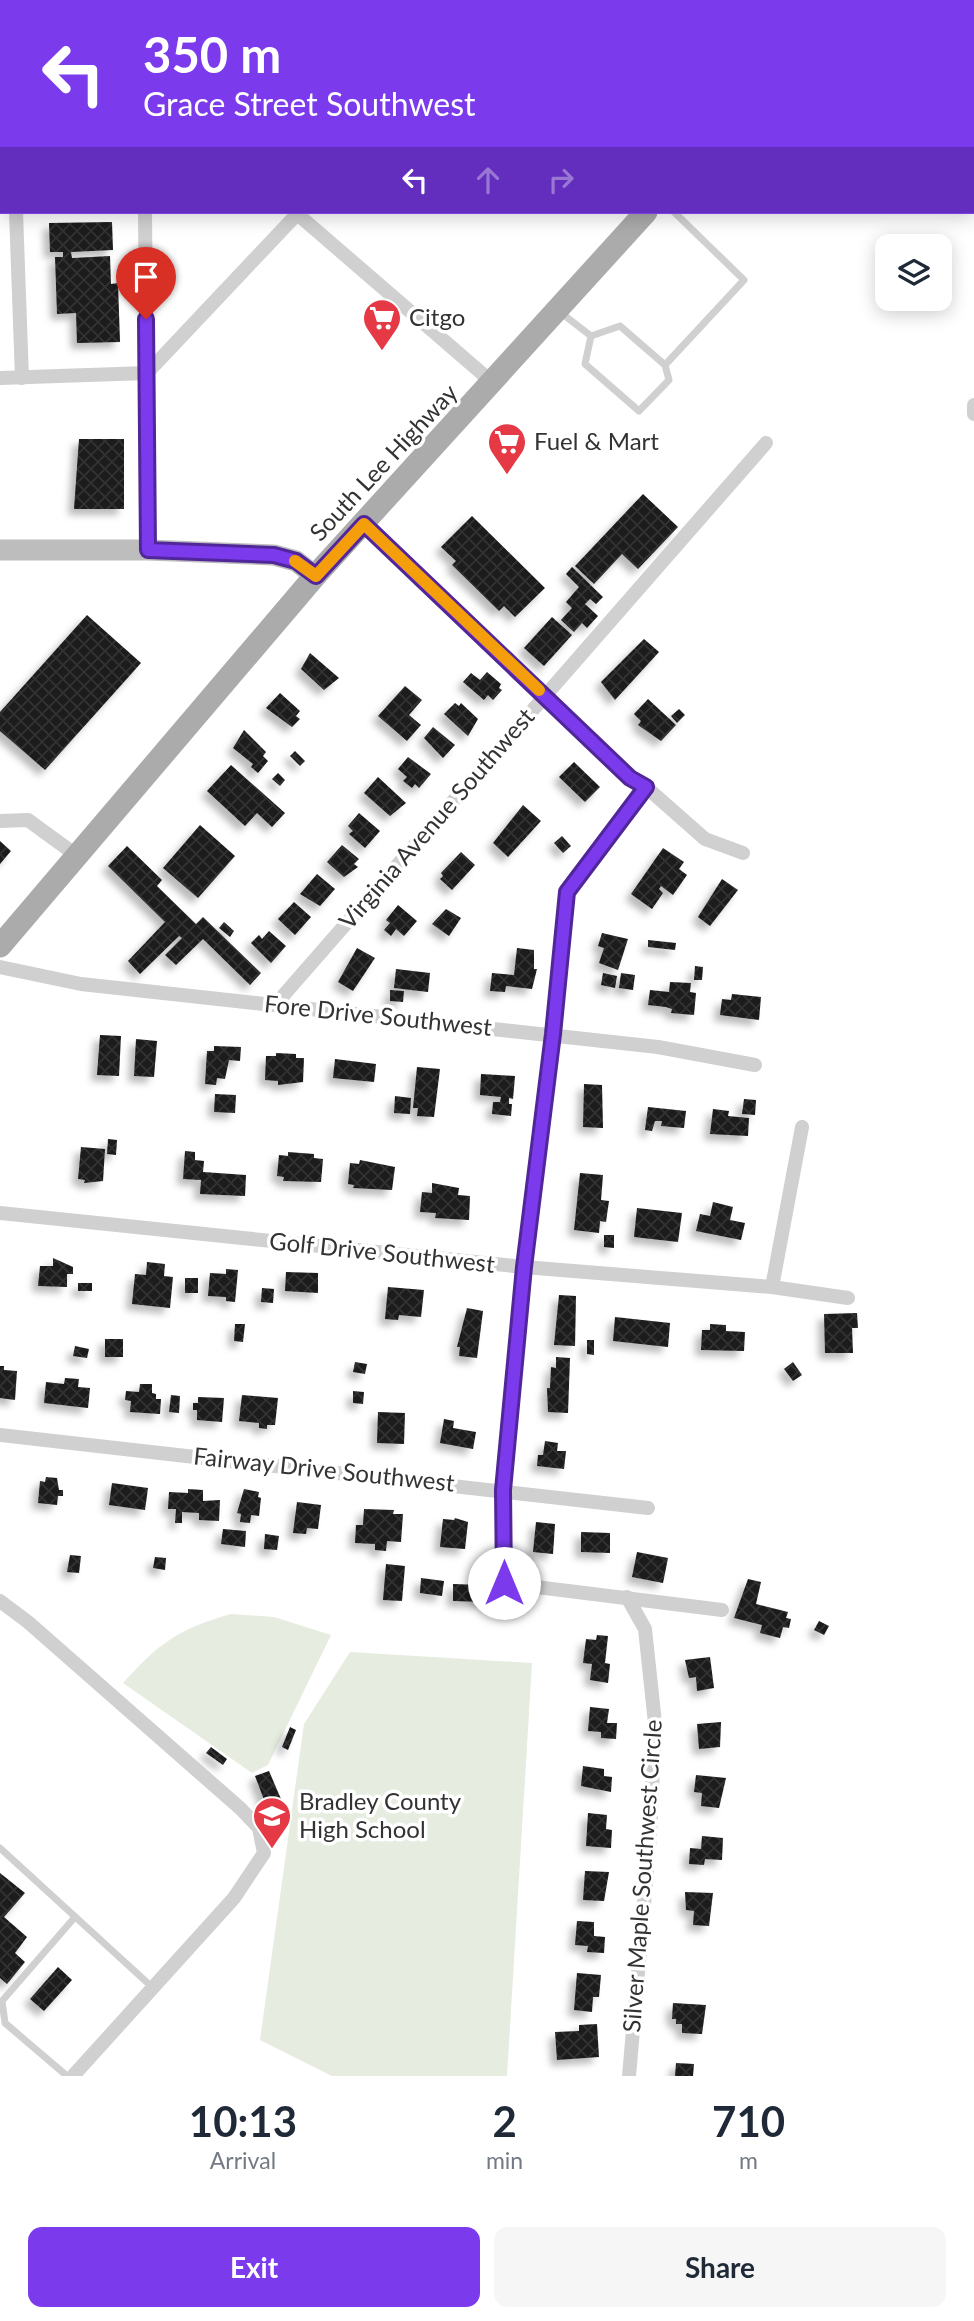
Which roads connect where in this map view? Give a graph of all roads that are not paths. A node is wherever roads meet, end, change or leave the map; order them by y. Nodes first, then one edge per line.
1 (16, 214) edge
2 (145, 214) edge
3 (295, 214) edge
4 (299, 214) edge
5 (644, 214) edge
6 (676, 214) edge
7 (558, 310) junction
8 (591, 336) junction
9 (665, 365) junction
10 (146, 373) junction
11 (0, 378) edge
12 (22, 378) junction
13 (493, 383) junction
14 (974, 405) edge
15 (974, 414) edge
16 (766, 443) dead end
17 (364, 524) junction
18 (0, 550) edge
19 (148, 550) junction
20 (316, 576) junction
21 (544, 695) junction
22 (646, 787) junction
23 (0, 821) edge
24 (744, 853) dead end
25 (76, 855) junction
26 (0, 946) edge
27 (0, 967) edge
28 (275, 1005) junction
29 (553, 1034) junction
30 (755, 1065) dead end
31 (802, 1127) dead end
32 (0, 1213) edge
33 (524, 1267) junction
34 (772, 1287) junction
35 (848, 1298) dead end
36 (0, 1434) edge
37 (503, 1490) junction
38 (648, 1508) dead end
39 (627, 1597) junction
40 (0, 1601) edge
41 (722, 1610) dead end
42 (0, 1848) edge
43 (75, 1917) junction
44 (152, 1987) junction
45 (67, 2076) edge
46 (73, 2076) edge
47 (629, 2076) edge

1 - 12 street
2 - 10 street
3 - 10 street
4 - 13 street
5 - 7 main road, South Lee Highway
6 - 9 lane
7 - 8 lane
7 - 13 main road, South Lee Highway
8 - 9 lane
8 - 9 lane
10 - 12 street
10 - 19 street
11 - 12 street
13 - 17 main road, South Lee Highway
14 - 15 street
16 - 21 street, Virginia Avenue Southwest
17 - 20 main road, South Lee Highway
17 - 21 street
18 - 19 street
19 - 20 street
20 - 25 main road, South Lee Highway
21 - 22 street
21 - 28 street, Virginia Avenue Southwest
22 - 24 street
22 - 29 street
23 - 25 street
25 - 26 main road, South Lee Highway
27 - 28 street, Fore Drive Southwest
28 - 29 street, Fore Drive Southwest
29 - 30 street, Fore Drive Southwest
29 - 33 street
31 - 34 street
32 - 33 street, Golf Drive Southwest
33 - 34 street, Golf Drive Southwest
33 - 37 street
34 - 35 street, Golf Drive Southwest
36 - 37 street, Fairway Drive Southwest
37 - 38 street, Fairway Drive Southwest
37 - 39 street
39 - 41 street
39 - 47 street, Silver Maple Southwest Circle
40 - 44 street
42 - 43 lane
43 - 44 lane
43 - 45 lane
44 - 46 street

